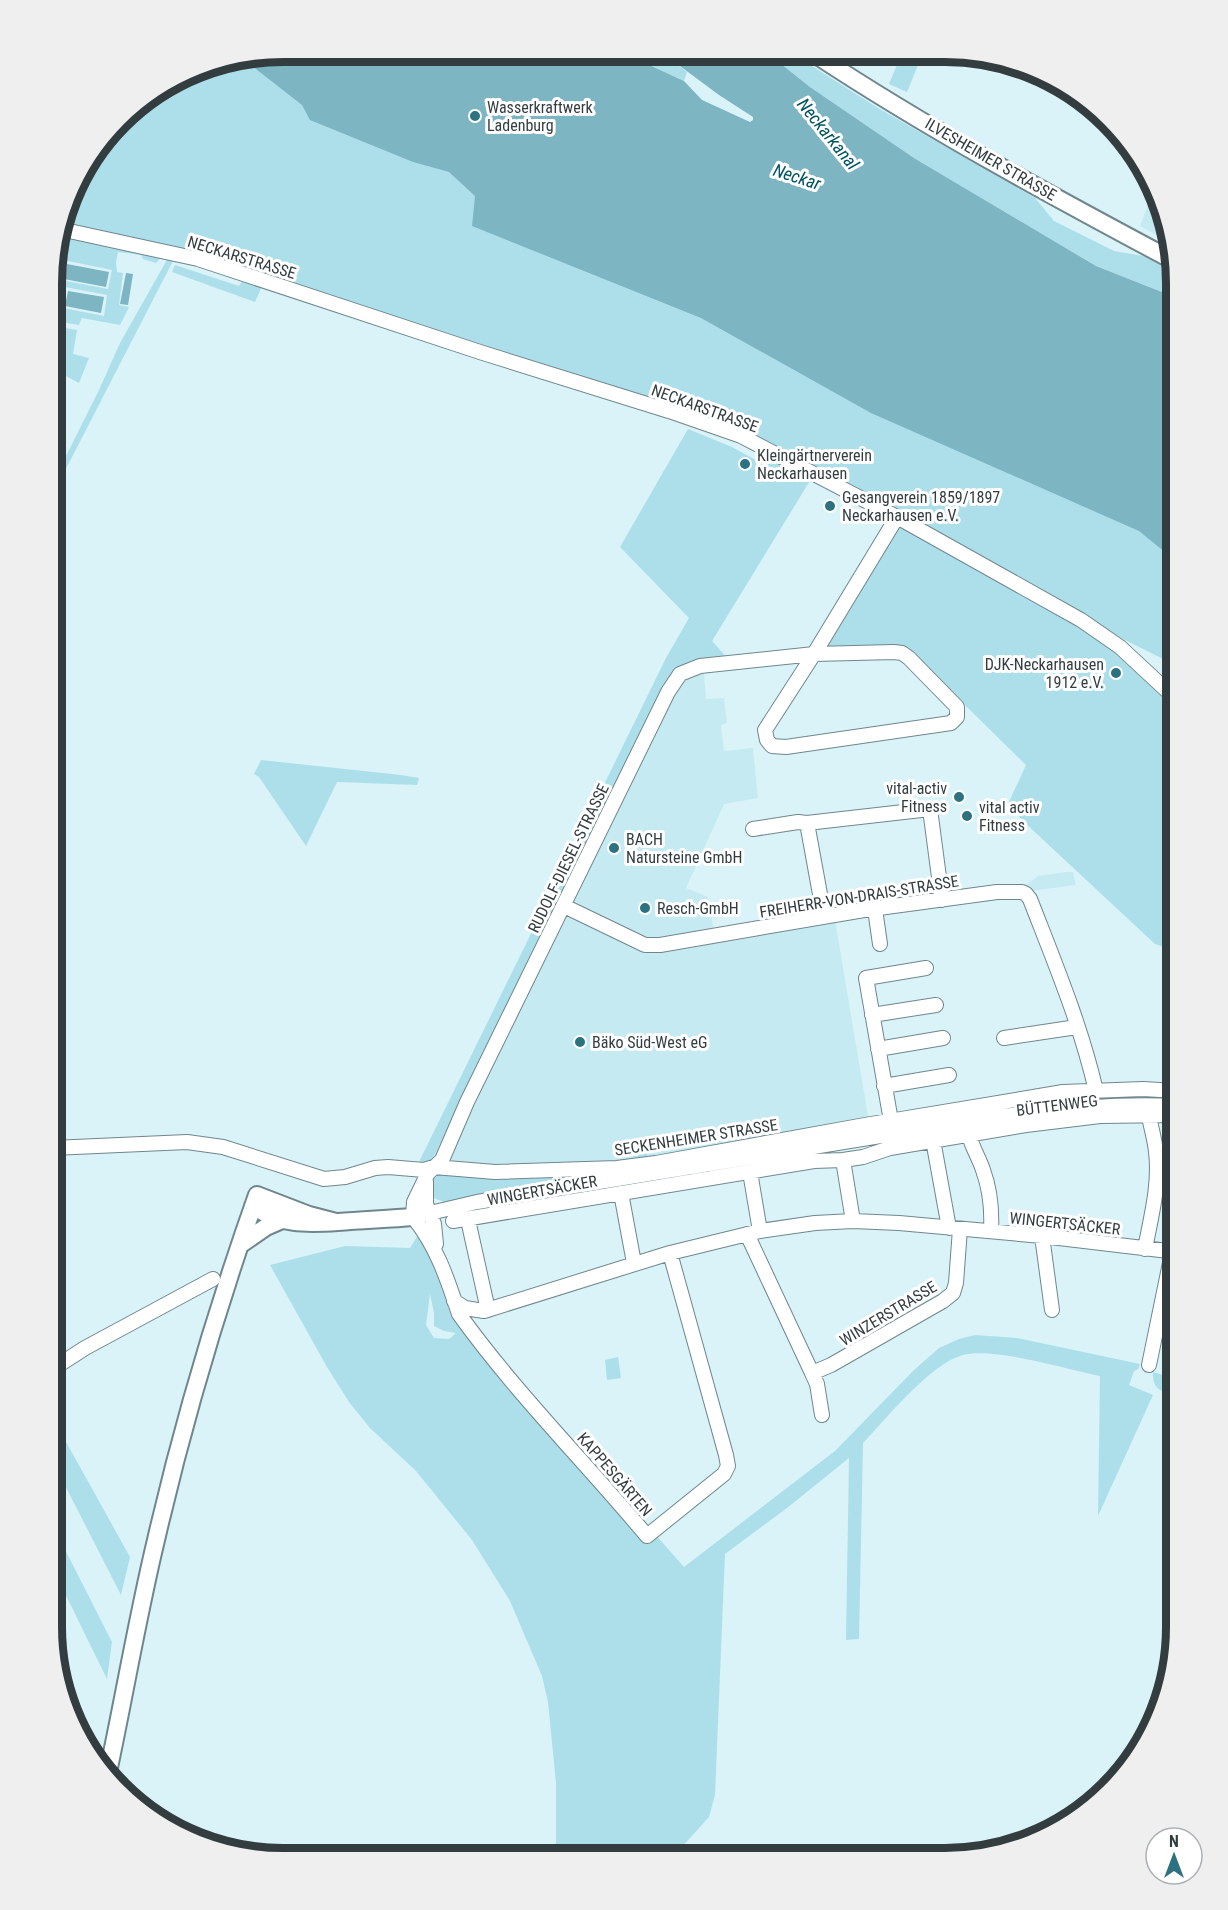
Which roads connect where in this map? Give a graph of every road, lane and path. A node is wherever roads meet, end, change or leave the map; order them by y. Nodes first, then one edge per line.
1 (828, 62) edge
2 (68, 232) edge
3 (1165, 256) edge
4 (897, 518) junction
5 (814, 654) junction
6 (1166, 690) edge
7 (807, 824) junction
8 (753, 830) dead end
9 (942, 900) junction
10 (564, 906) junction
11 (875, 909) junction
12 (824, 916) junction
13 (880, 944) dead end
14 (926, 968) dead end
15 (936, 1005) dead end
16 (872, 1016) junction
17 (1077, 1027) junction
18 (943, 1038) dead end
19 (1004, 1038) dead end
20 (878, 1049) junction
21 (949, 1075) dead end
22 (885, 1086) junction
23 (1096, 1090) junction
24 (1166, 1090) edge
25 (1166, 1106) edge
26 (1166, 1115) edge
27 (1149, 1116) junction
28 (891, 1121) junction
29 (969, 1135) junction
30 (933, 1140) junction
31 (61, 1148) edge
32 (843, 1160) junction
33 (434, 1167) junction
34 (750, 1172) junction
35 (426, 1179) junction
36 (621, 1193) junction
37 (255, 1201) junction
38 (430, 1213) junction
39 (413, 1217) junction
40 (282, 1220) junction
41 (468, 1220) junction
42 (453, 1221) dead end
43 (853, 1221) junction
44 (336, 1222) junction
45 (955, 1228) junction
46 (991, 1232) junction
47 (754, 1233) junction
48 (1042, 1236) junction
49 (240, 1245) junction
50 (1145, 1249) junction
51 (437, 1252) junction
52 (669, 1252) junction
53 (1166, 1252) edge
54 (634, 1263) junction
55 (213, 1279) dead end
56 (1166, 1289) edge
57 (454, 1301) junction
58 (1052, 1310) dead end
59 (486, 1311) junction
60 (476, 1337) junction
61 (61, 1364) edge
62 (1149, 1365) dead end
63 (812, 1373) junction
64 (822, 1415) dead end
65 (109, 1765) edge

1 - 3 main road, ILVESHEIMER STRASSE
2 - 4 street, NECKARSTRASSE
4 - 5 street
4 - 6 street, NECKARSTRASSE
5 - 5 street, RUDOLF-DIESEL-STRASSE
5 - 10 street, RUDOLF-DIESEL-STRASSE
7 - 8 street
7 - 9 street
7 - 12 street
9 - 11 street, FREIHERR-VON-DRAIS-STRASSE
9 - 17 street, FREIHERR-VON-DRAIS-STRASSE
10 - 12 street, FREIHERR-VON-DRAIS-STRASSE
10 - 33 street, RUDOLF-DIESEL-STRASSE
11 - 12 street, FREIHERR-VON-DRAIS-STRASSE
11 - 13 street
14 - 16 street
15 - 16 street
16 - 20 street
17 - 19 street
17 - 23 street, FREIHERR-VON-DRAIS-STRASSE
18 - 20 street
20 - 22 street
21 - 22 street
22 - 28 street
23 - 24 street, SECKENHEIMER STRASSE
23 - 28 street, SECKENHEIMER STRASSE
25 - 38 street
26 - 27 street, BÜTTENWEG
27 - 29 street, BÜTTENWEG
27 - 50 street
28 - 33 street, SECKENHEIMER STRASSE
29 - 30 street, BÜTTENWEG
29 - 46 street
30 - 32 street, WINGERTSÄCKER
30 - 45 street
31 - 33 street, SECKENHEIMER STRASSE
32 - 34 street, WINGERTSÄCKER
32 - 43 street
33 - 35 street, RUDOLF-DIESEL-STRASSE
34 - 36 street, WINGERTSÄCKER
34 - 47 street
35 - 38 street
35 - 39 street, RUDOLF-DIESEL-STRASSE
36 - 41 street, WINGERTSÄCKER
36 - 54 street, WINGERTSÄCKER
37 - 40 main road
37 - 44 main road
37 - 49 main road
38 - 39 street
38 - 51 street, KAPPESGÄRTEN
39 - 44 main road
39 - 51 street, KAPPESGÄRTEN
40 - 44 main road
40 - 49 main road
41 - 42 street, WINGERTSÄCKER
41 - 59 street, WINGERTSÄCKER
43 - 45 street, WINGERTSÄCKER
43 - 47 street, WINGERTSÄCKER
45 - 46 street, WINGERTSÄCKER
45 - 63 street, WINZERSTRASSE
46 - 48 street, WINGERTSÄCKER
47 - 52 street, WINGERTSÄCKER
47 - 63 street
48 - 50 street, WINGERTSÄCKER
48 - 58 street
49 - 65 main road
50 - 53 street, WINGERTSÄCKER
51 - 57 street, KAPPESGÄRTEN
52 - 54 street, WINGERTSÄCKER
52 - 60 street, KAPPESGÄRTEN
54 - 59 street, WINGERTSÄCKER
55 - 61 street
56 - 62 street
57 - 59 street
57 - 60 street, KAPPESGÄRTEN
59 - 60 street, WINGERTSÄCKER
63 - 64 street

